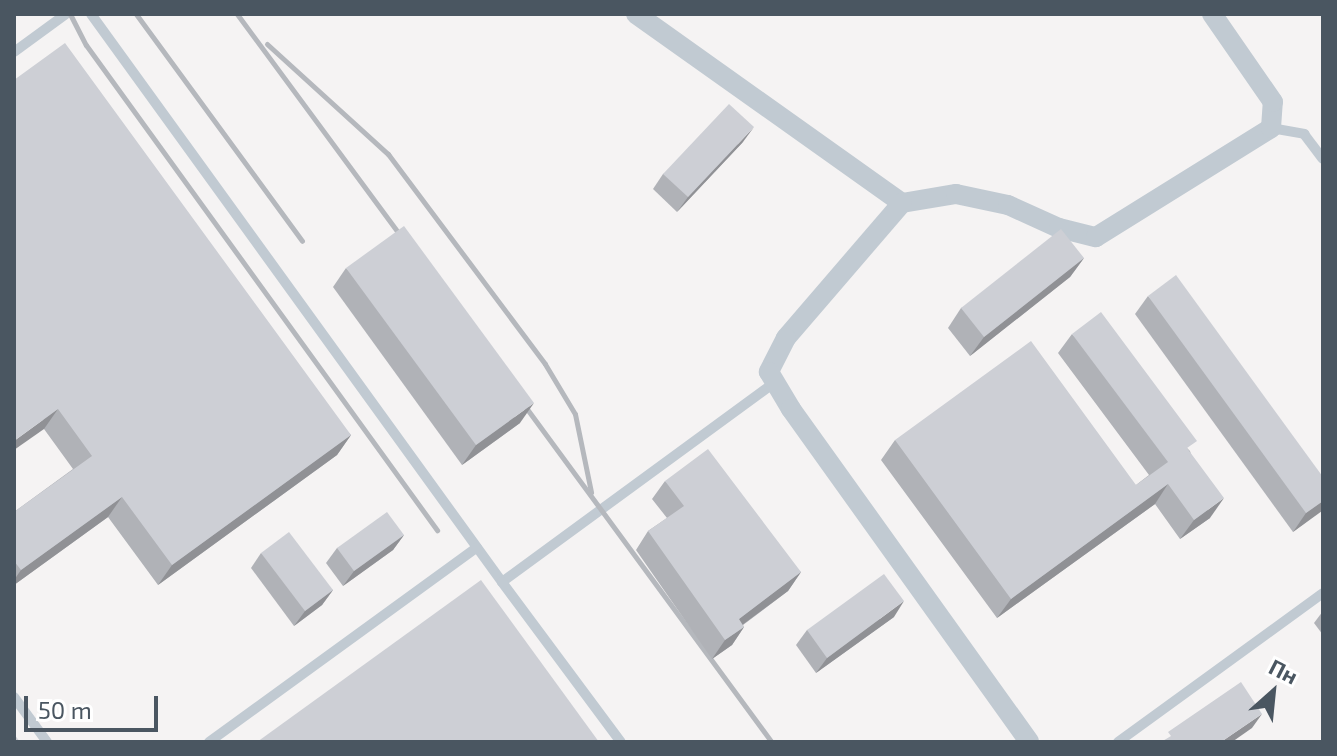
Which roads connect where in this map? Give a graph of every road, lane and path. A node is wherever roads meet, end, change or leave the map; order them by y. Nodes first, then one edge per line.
1 (66, 14) edge
2 (91, 14) edge
3 (636, 14) edge
4 (1212, 14) edge
5 (14, 52) edge
6 (1271, 128) junction
7 (1323, 159) edge
8 (902, 203) junction
9 (775, 382) junction
10 (477, 547) junction
11 (502, 582) junction
12 (1323, 593) edge
13 (14, 697) edge
14 (47, 742) edge
15 (209, 742) edge
16 (621, 742) edge
17 (1029, 742) edge
18 (1118, 742) edge

1 - 5 lane
2 - 10 lane
3 - 8 street
4 - 6 street
6 - 7 lane
6 - 8 street
8 - 9 street
9 - 11 lane
9 - 17 street
10 - 11 lane
10 - 15 lane
11 - 16 lane
12 - 18 lane
13 - 14 lane

